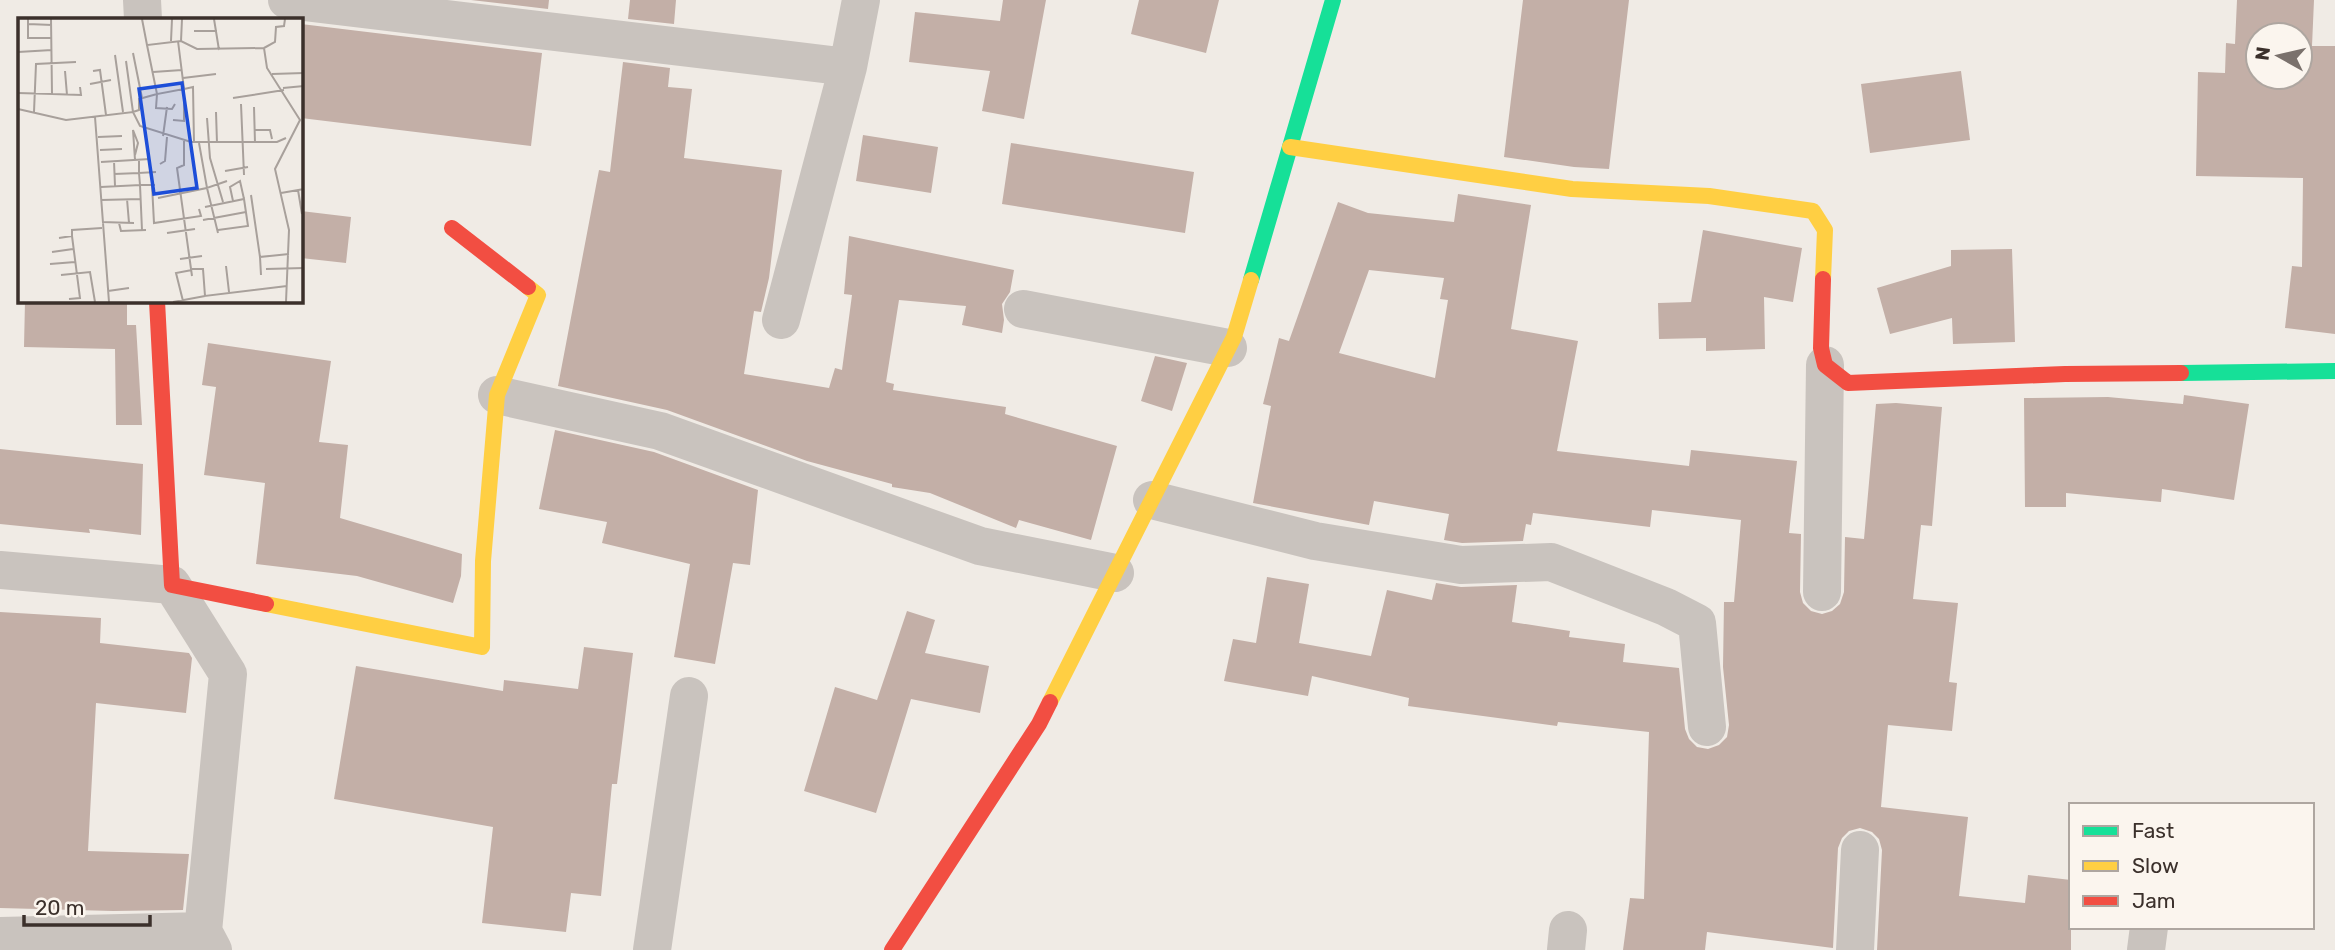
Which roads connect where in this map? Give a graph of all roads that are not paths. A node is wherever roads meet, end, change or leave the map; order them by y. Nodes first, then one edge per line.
1 (142, 0) edge
2 (287, 0) edge
3 (861, 0) edge
4 (1333, 0) edge
5 (143, 18) edge
6 (848, 67) junction
7 (1290, 147) junction
8 (452, 228) dead end
9 (158, 303) edge
10 (1023, 309) dead end
11 (781, 320) dead end
12 (1228, 348) junction
13 (1825, 365) junction
14 (2335, 371) edge
15 (497, 395) junction
16 (1152, 500) junction
17 (0, 570) edge
18 (1115, 573) junction
19 (172, 584) junction
20 (1822, 592) dead end
21 (689, 696) dead end
22 (1707, 727) dead end
23 (1860, 850) dead end
24 (2149, 929) edge
25 (0, 936) edge
26 (208, 940) edge
27 (652, 950) edge
28 (892, 950) edge
29 (1855, 950) edge
30 (2146, 950) edge

1 - 5 street
2 - 6 street
3 - 6 street
4 - 7 street
6 - 11 street
7 - 12 street
7 - 13 street
8 - 15 street
9 - 19 street
10 - 12 street
12 - 16 street
13 - 14 street
13 - 20 street
15 - 18 street
15 - 19 street
16 - 18 street
16 - 22 street
17 - 19 street
18 - 28 street
19 - 26 street
21 - 27 street
23 - 29 street
24 - 30 street
25 - 26 street

